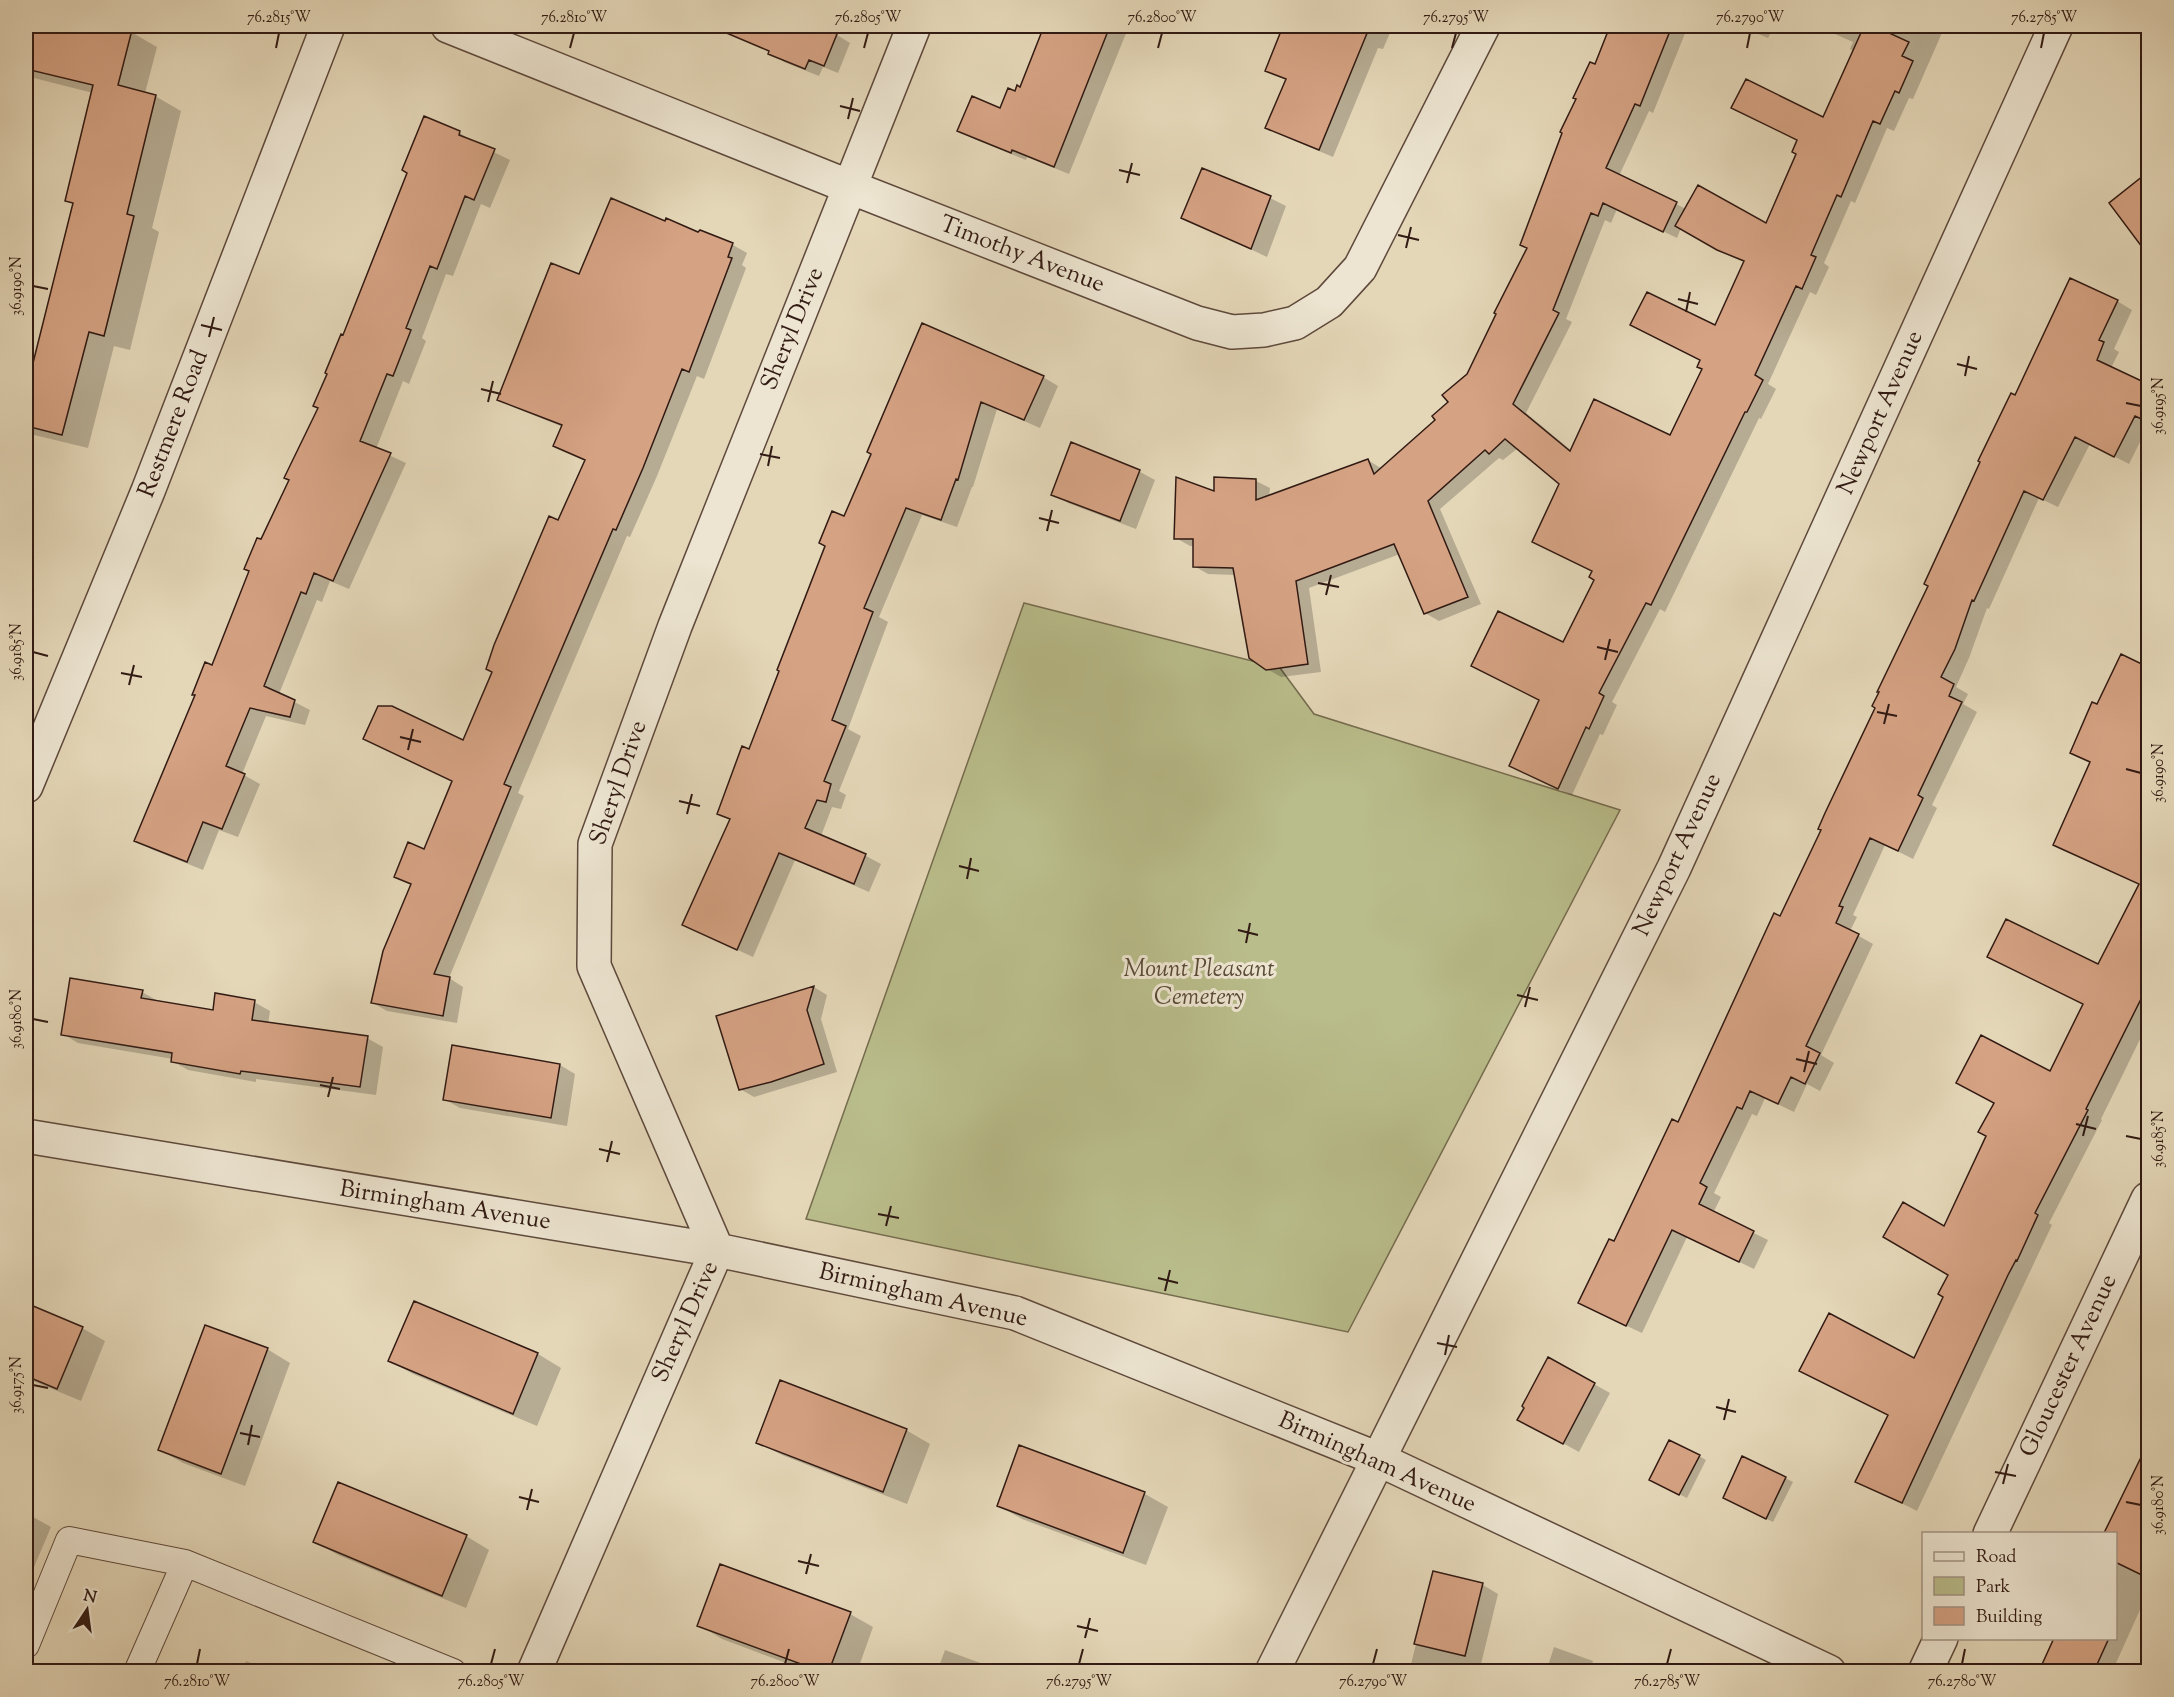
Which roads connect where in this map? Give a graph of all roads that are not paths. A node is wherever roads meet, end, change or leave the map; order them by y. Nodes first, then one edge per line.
1 (328, 26) edge
2 (448, 26) edge
3 (914, 26) edge
4 (2056, 26) edge
5 (1477, 39) edge
6 (850, 187) junction
7 (26, 786) edge
8 (26, 1136) edge
9 (2148, 1198) edge
10 (717, 1250) junction
11 (1378, 1460) junction
12 (1990, 1532) edge
13 (185, 1563) junction
14 (1940, 1640) edge
15 (26, 1645) edge
16 (137, 1671) edge
17 (453, 1671) edge
18 (534, 1671) edge
19 (1272, 1671) edge
20 (1829, 1671) edge
21 (1925, 1671) edge

1 - 7 street, Restmere Road
2 - 6 street, Timothy Avenue
3 - 6 street, Sheryl Drive
4 - 11 street, Newport Avenue
5 - 6 street, Timothy Avenue
6 - 10 street, Sheryl Drive
8 - 10 street, Birmingham Avenue
9 - 12 street, Gloucester Avenue
10 - 11 street, Birmingham Avenue
10 - 18 street, Sheryl Drive
11 - 19 street, Newport Avenue
11 - 20 street, Birmingham Avenue
13 - 15 lane
13 - 16 lane
13 - 17 lane
14 - 21 street

